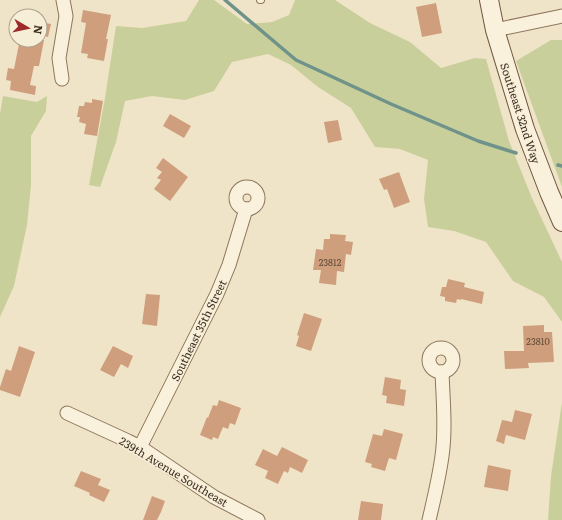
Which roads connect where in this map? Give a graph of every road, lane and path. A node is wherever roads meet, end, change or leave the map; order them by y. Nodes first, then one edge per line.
1 (63, 0) edge
2 (489, 0) edge
3 (562, 16) edge
4 (495, 30) junction
5 (62, 79) dead end
6 (246, 209) dead end
7 (562, 222) edge
8 (442, 372) dead end
9 (67, 413) dead end
10 (140, 447) junction
11 (258, 520) edge
12 (428, 520) edge

1 - 5 street
2 - 4 street, Southeast 32nd Way
3 - 4 street
4 - 7 street, Southeast 32nd Way
6 - 10 street, Southeast 35th Street
8 - 12 street
9 - 10 street, 239th Avenue Southeast
10 - 11 street, 239th Avenue Southeast

